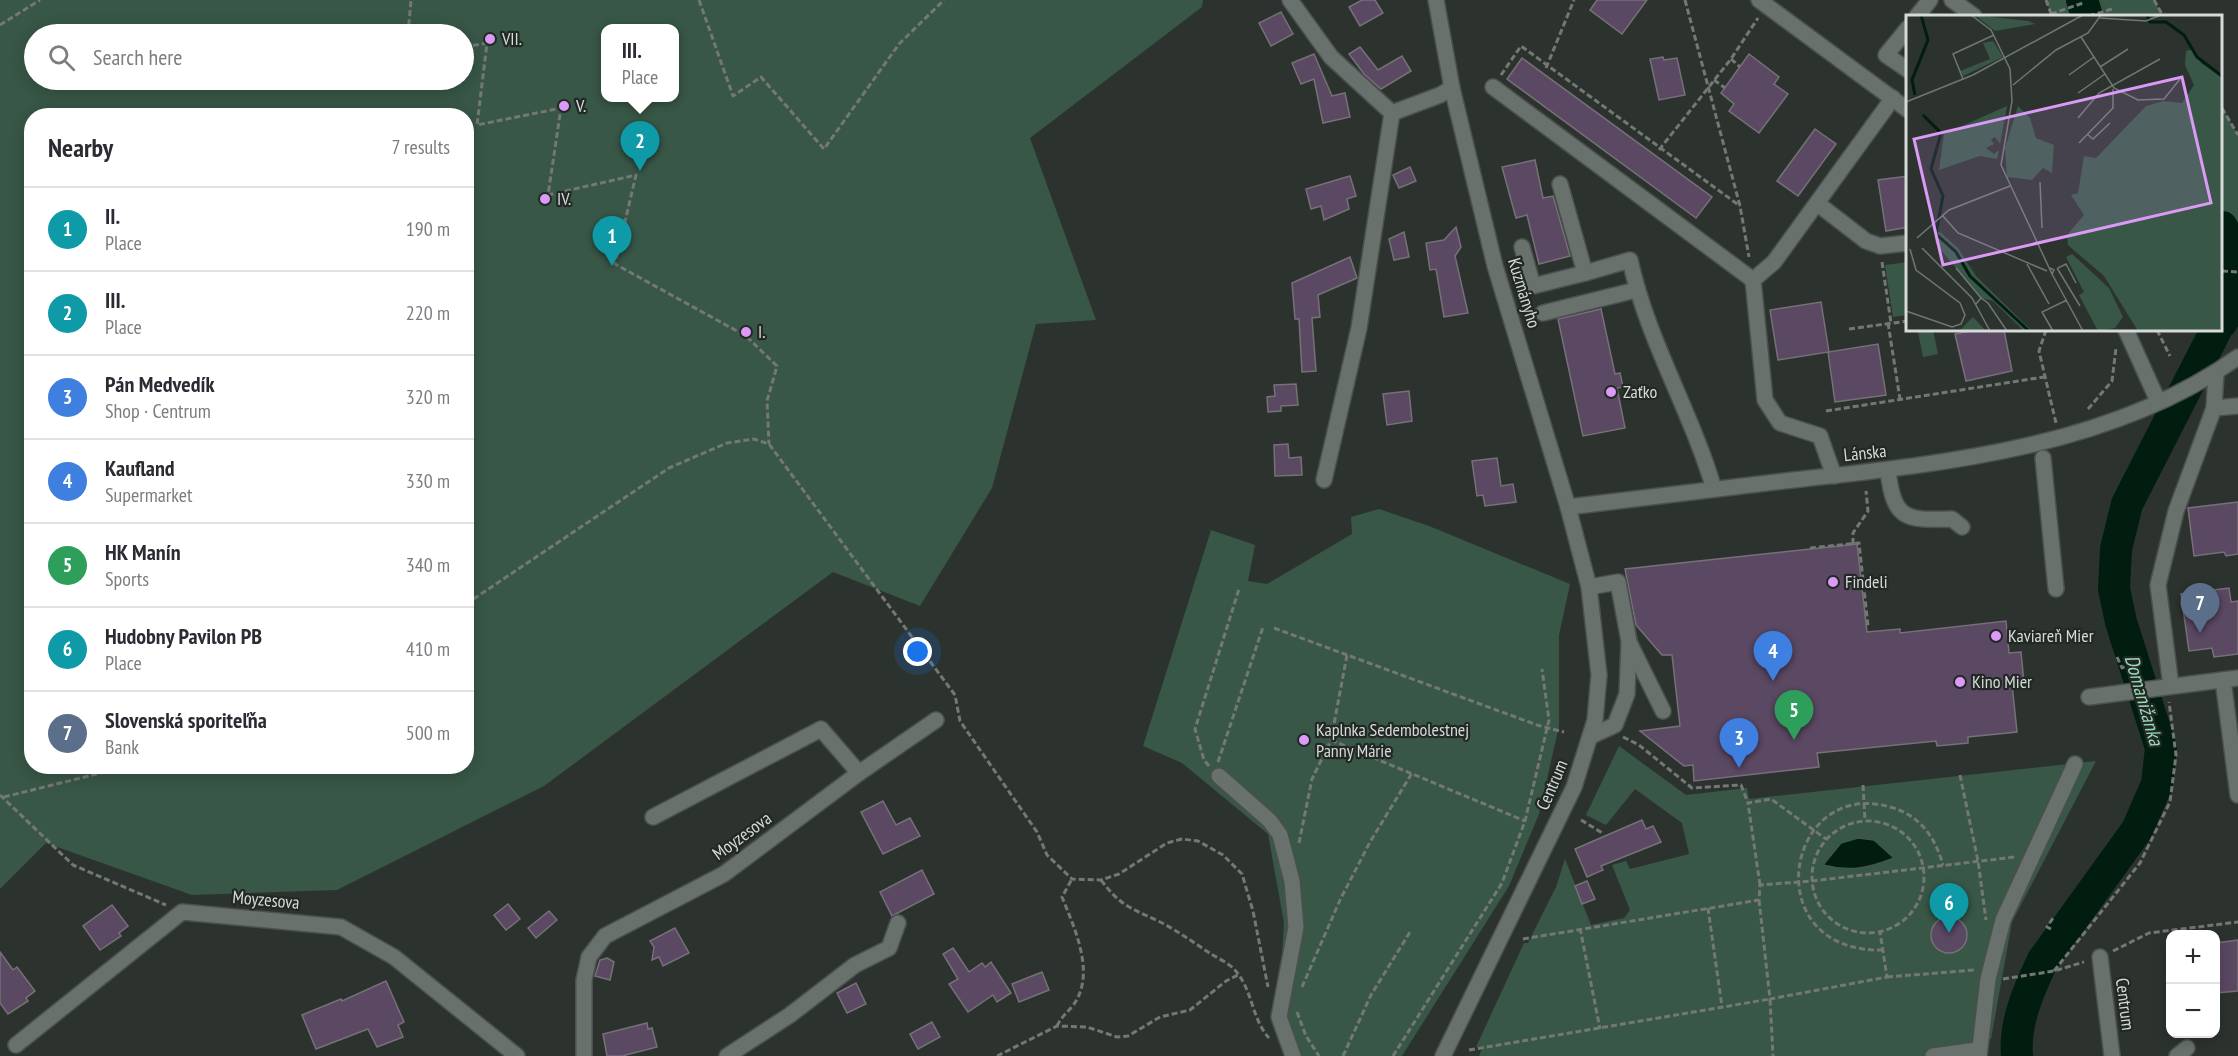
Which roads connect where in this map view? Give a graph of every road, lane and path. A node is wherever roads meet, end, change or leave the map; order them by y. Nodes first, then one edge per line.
1 (40, 0) edge
2 (411, 0) edge
3 (699, 0) edge
4 (944, 0) edge
5 (1290, 0) edge
6 (1436, 0) edge
7 (1574, 0) edge
8 (1685, 0) edge
9 (1930, 0) edge
10 (1952, 0) edge
11 (2046, 0) edge
12 (2154, 0) edge
13 (2083, 3) dead end
14 (1764, 4) edge
15 (2115, 8) dead end
16 (1918, 15) edge
17 (1973, 15) edge
18 (2052, 15) edge
19 (2092, 15) edge
20 (2162, 15) edge
21 (409, 24) edge
22 (0, 25) edge
23 (1906, 30) edge
24 (474, 45) edge
25 (1731, 58) junction
26 (1547, 66) junction
27 (1740, 67) dead end
28 (1906, 69) edge
29 (1714, 80) junction
30 (1493, 87) joint
31 (1708, 87) junction
32 (1452, 88) junction
33 (1725, 88) dead end
34 (1893, 98) junction
35 (1906, 108) edge
36 (2223, 110) edge
37 (1392, 112) junction
38 (2238, 135) edge
39 (1660, 149) junction
40 (1560, 184) dead end
41 (1818, 204) junction
42 (1740, 206) junction
43 (1906, 243) edge
44 (1880, 246) junction
45 (1522, 247) dead end
46 (2223, 271) edge
47 (2238, 272) edge
48 (1585, 273) junction
49 (1754, 280) junction
50 (1636, 290) junction
51 (1543, 313) dead end
52 (1906, 321) edge
53 (1890, 323) junction
54 (1849, 329) dead end
55 (2045, 332) edge
56 (2127, 332) edge
57 (2158, 332) edge
58 (2116, 344) dead end
59 (2170, 356) dead end
60 (2238, 357) edge
61 (2210, 376) junction
62 (2044, 377) junction
63 (2164, 398) junction
64 (1900, 399) junction
65 (2238, 406) edge
66 (2214, 408) junction
67 (2088, 409) dead end
68 (1826, 411) dead end
69 (2056, 423) dead end
70 (769, 444) junction
71 (2043, 458) dead end
72 (1887, 471) junction
73 (1834, 476) junction
74 (1324, 480) dead end
75 (1714, 489) junction
76 (1866, 490) dead end
77 (1568, 507) junction
78 (1962, 527) dead end
79 (1852, 544) junction
80 (1810, 548) dead end
81 (1590, 587) junction
82 (1239, 589) dead end
83 (2056, 589) dead end
84 (474, 599) edge
85 (1868, 626) dead end
86 (1263, 627) dead end
87 (1274, 628) dead end
88 (1629, 641) junction
89 (1347, 655) junction
90 (2117, 657) dead end
91 (2126, 666) dead end
92 (1542, 669) dead end
93 (2230, 679) edge
94 (2169, 687) junction
95 (2089, 697) dead end
96 (1663, 711) dead end
97 (936, 720) dead end
98 (1547, 728) junction
99 (1564, 732) dead end
100 (1618, 735) dead end
101 (1591, 736) junction
102 (1331, 740) junction
103 (2075, 764) dead end
104 (859, 773) junction
105 (1412, 773) junction
106 (95, 774) edge
107 (1960, 775) dead end
108 (1219, 776) junction
109 (1863, 785) dead end
110 (2238, 795) edge
111 (2, 796) edge
112 (1748, 803) junction
113 (1864, 804) junction
114 (653, 817) dead end
115 (1581, 820) dead end
116 (1865, 820) junction
117 (1525, 821) junction
118 (1814, 830) junction
119 (1604, 834) dead end
120 (1826, 839) junction
121 (1299, 847) dead end
122 (2035, 855) junction
123 (1978, 861) junction
124 (1943, 865) junction
125 (1924, 867) junction
126 (1072, 879) junction
127 (1101, 880) junction
128 (1812, 881) junction
129 (1797, 882) junction
130 (1760, 885) junction
131 (1759, 900) junction
132 (1708, 908) junction
133 (182, 912) junction
134 (2053, 918) dead end
135 (2238, 922) edge
136 (898, 923) dead end
137 (2090, 925) dead end
138 (1580, 928) junction
139 (2051, 929) dead end
140 (2080, 931) dead end
141 (1410, 932) dead end
142 (1880, 932) junction
143 (1998, 938) junction
144 (1523, 939) dead end
145 (1883, 950) junction
146 (2100, 957) junction
147 (1979, 959) dead end
148 (2054, 971) junction
149 (1238, 975) junction
150 (1887, 977) junction
151 (2013, 978) dead end
152 (1292, 990) junction
153 (1770, 999) junction
154 (1722, 1007) junction
155 (1279, 1017) junction
156 (1057, 1026) junction
157 (1600, 1029) junction
158 (16, 1045) dead end
159 (1290, 1049) edge
160 (1469, 1050) dead end
161 (1978, 1053) edge
162 (517, 1056) edge
163 (584, 1056) edge
164 (727, 1056) edge
165 (997, 1056) edge
166 (1319, 1056) edge
167 (1343, 1056) edge
168 (1393, 1056) edge
169 (1443, 1056) edge
170 (1773, 1056) edge
171 (1933, 1056) edge
172 (2112, 1056) edge

1 - 22 path
2 - 21 path
3 - 4 path
5 - 37 street
6 - 32 street, Kuzmányho
7 - 26 path
8 - 31 path
9 - 16 street
10 - 17 street
11 - 18 path
12 - 20 path
13 - 18 path
14 - 25 path
14 - 34 street
15 - 19 path
23 - 28 street
24 - 70 path
25 - 27 path
25 - 29 path
26 - 30 path
26 - 39 path
29 - 31 path
29 - 33 path
30 - 49 street
31 - 39 path
31 - 42 path
32 - 37 street
32 - 77 street, Kuzmányho
34 - 35 street
34 - 41 street
36 - 38 path
37 - 74 street
39 - 42 path
40 - 48 street
41 - 44 street
41 - 49 street
42 - 49 path
43 - 44 street
44 - 53 path
45 - 48 street
46 - 47 path
48 - 50 street
49 - 73 street
50 - 51 street
50 - 75 street
52 - 53 path
53 - 54 path
53 - 64 path
55 - 62 path
56 - 63 street
57 - 59 path
58 - 67 path
60 - 61 street, Lánska
61 - 63 street, Lánska
61 - 66 street
62 - 64 path
62 - 69 path
63 - 72 street, Lánska
64 - 68 path
65 - 66 street
66 - 94 street
70 - 84 path
70 - 126 path
71 - 83 street
72 - 73 street, Lánska
72 - 78 street
73 - 75 street, Lánska
75 - 77 street, Lánska
76 - 79 path
77 - 81 street, Centrum
79 - 80 path
79 - 85 path
81 - 88 street
81 - 101 street, Centrum
82 - 108 path
86 - 108 path
87 - 89 path
88 - 96 street
88 - 101 street
89 - 98 path
89 - 102 path
90 - 91 path
92 - 98 path
93 - 94 street
93 - 110 street
94 - 95 street
94 - 148 path
97 - 104 street, Moyzesova
98 - 99 path
98 - 117 path
100 - 112 path
101 - 169 street, Centrum
102 - 105 path
102 - 121 path
103 - 122 street
104 - 114 street
104 - 163 street, Moyzesova
105 - 117 path
105 - 152 path
106 - 111 path
107 - 123 path
108 - 152 street
109 - 113 path
111 - 133 path
112 - 118 path
112 - 130 path
113 - 116 path
113 - 118 path
113 - 124 path
115 - 119 path
116 - 120 path
116 - 125 path
117 - 168 path
118 - 120 path
118 - 129 path
120 - 128 path
122 - 123 path
122 - 143 street
123 - 124 path
123 - 143 path
124 - 125 path
125 - 128 path
125 - 142 path
126 - 127 path
126 - 156 path
127 - 149 path
127 - 155 path
128 - 129 path
128 - 142 path
129 - 130 path
129 - 145 path
130 - 131 path
131 - 132 path
131 - 153 path
132 - 138 path
132 - 154 path
133 - 158 street
133 - 162 street, Moyzesova
134 - 139 path
135 - 146 path
136 - 164 street
137 - 140 path
138 - 144 path
138 - 157 path
141 - 167 path
142 - 145 path
143 - 161 street
145 - 150 path
146 - 148 path
146 - 172 street, Centrum
147 - 150 path
148 - 151 path
149 - 156 path
149 - 159 path
150 - 153 path
152 - 155 street
152 - 166 path
153 - 154 path
153 - 170 path
154 - 157 path
155 - 159 street
156 - 165 path
157 - 160 path
161 - 171 street

